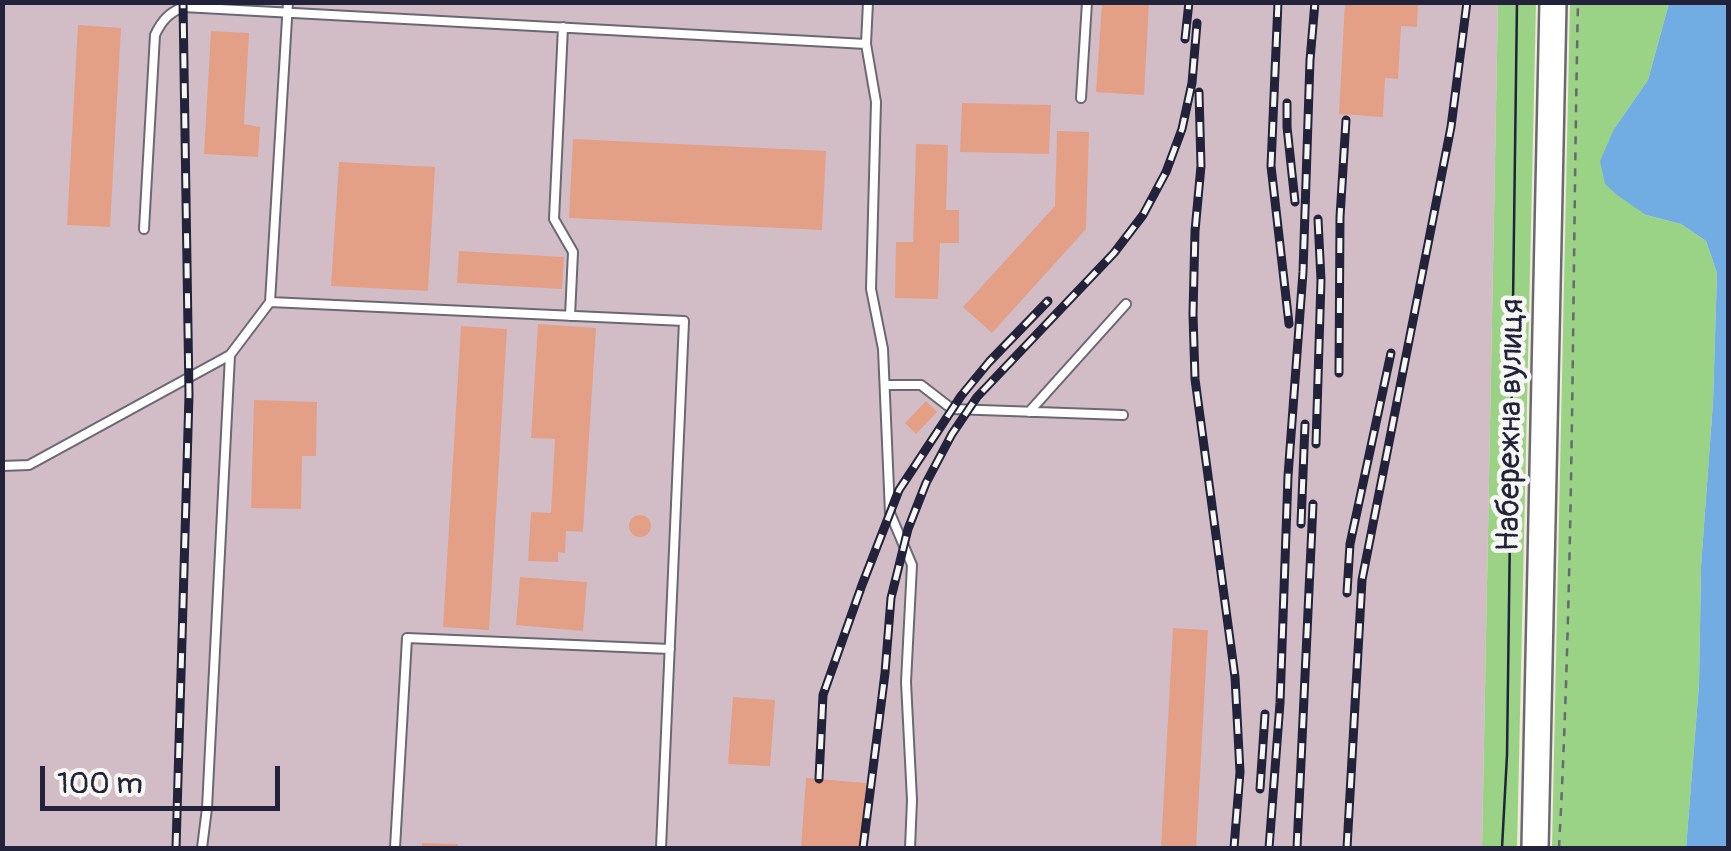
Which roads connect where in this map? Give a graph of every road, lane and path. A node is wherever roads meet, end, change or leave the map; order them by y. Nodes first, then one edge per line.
1 (868, 2) edge
2 (1087, 2) edge
3 (1553, 2) edge
4 (1578, 2) edge
5 (288, 7) edge
6 (563, 27) junction
7 (866, 44) junction
8 (1082, 98) dead end
9 (144, 228) dead end
10 (270, 302) junction
11 (1126, 304) dead end
12 (570, 316) junction
13 (230, 356) junction
14 (885, 385) junction
15 (1030, 412) junction
16 (1123, 415) dead end
17 (2, 466) edge
18 (670, 648) junction
19 (202, 848) edge
20 (394, 848) edge
21 (661, 848) edge
22 (910, 848) edge
23 (1535, 848) edge
24 (1559, 848) edge

1 - 7 lane
2 - 8 lane
3 - 23 highway, Набережна вулиця
4 - 24 path
5 - 6 lane
5 - 9 lane
5 - 10 lane
6 - 7 lane
6 - 12 lane
7 - 14 lane
10 - 12 lane
10 - 13 lane
11 - 15 lane
12 - 18 lane
13 - 17 lane
13 - 19 lane
14 - 15 lane
14 - 22 lane
15 - 16 lane
18 - 20 lane
18 - 21 lane

